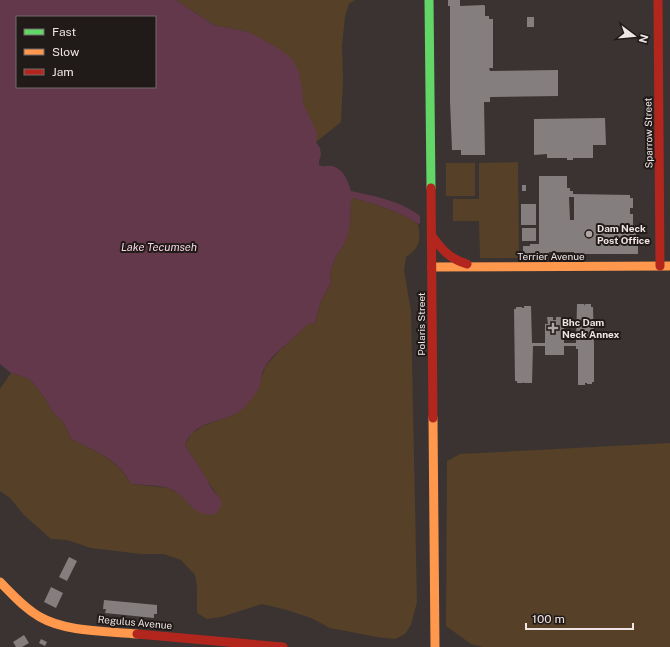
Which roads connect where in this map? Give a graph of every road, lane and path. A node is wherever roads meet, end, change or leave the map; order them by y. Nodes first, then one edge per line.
1 (429, 0) edge
2 (658, 0) edge
3 (432, 235) junction
4 (660, 266) junction
5 (670, 266) edge
6 (432, 267) junction
7 (476, 267) junction
8 (0, 582) edge
9 (283, 647) edge
10 (435, 647) edge

1 - 3 street, Polaris Street
2 - 4 street, Sparrow Street
3 - 6 street, Polaris Street
3 - 7 street
4 - 5 street, Terrier Avenue
4 - 7 street, Terrier Avenue
6 - 7 street, Terrier Avenue
6 - 10 street, Polaris Street
8 - 9 street, Regulus Avenue

